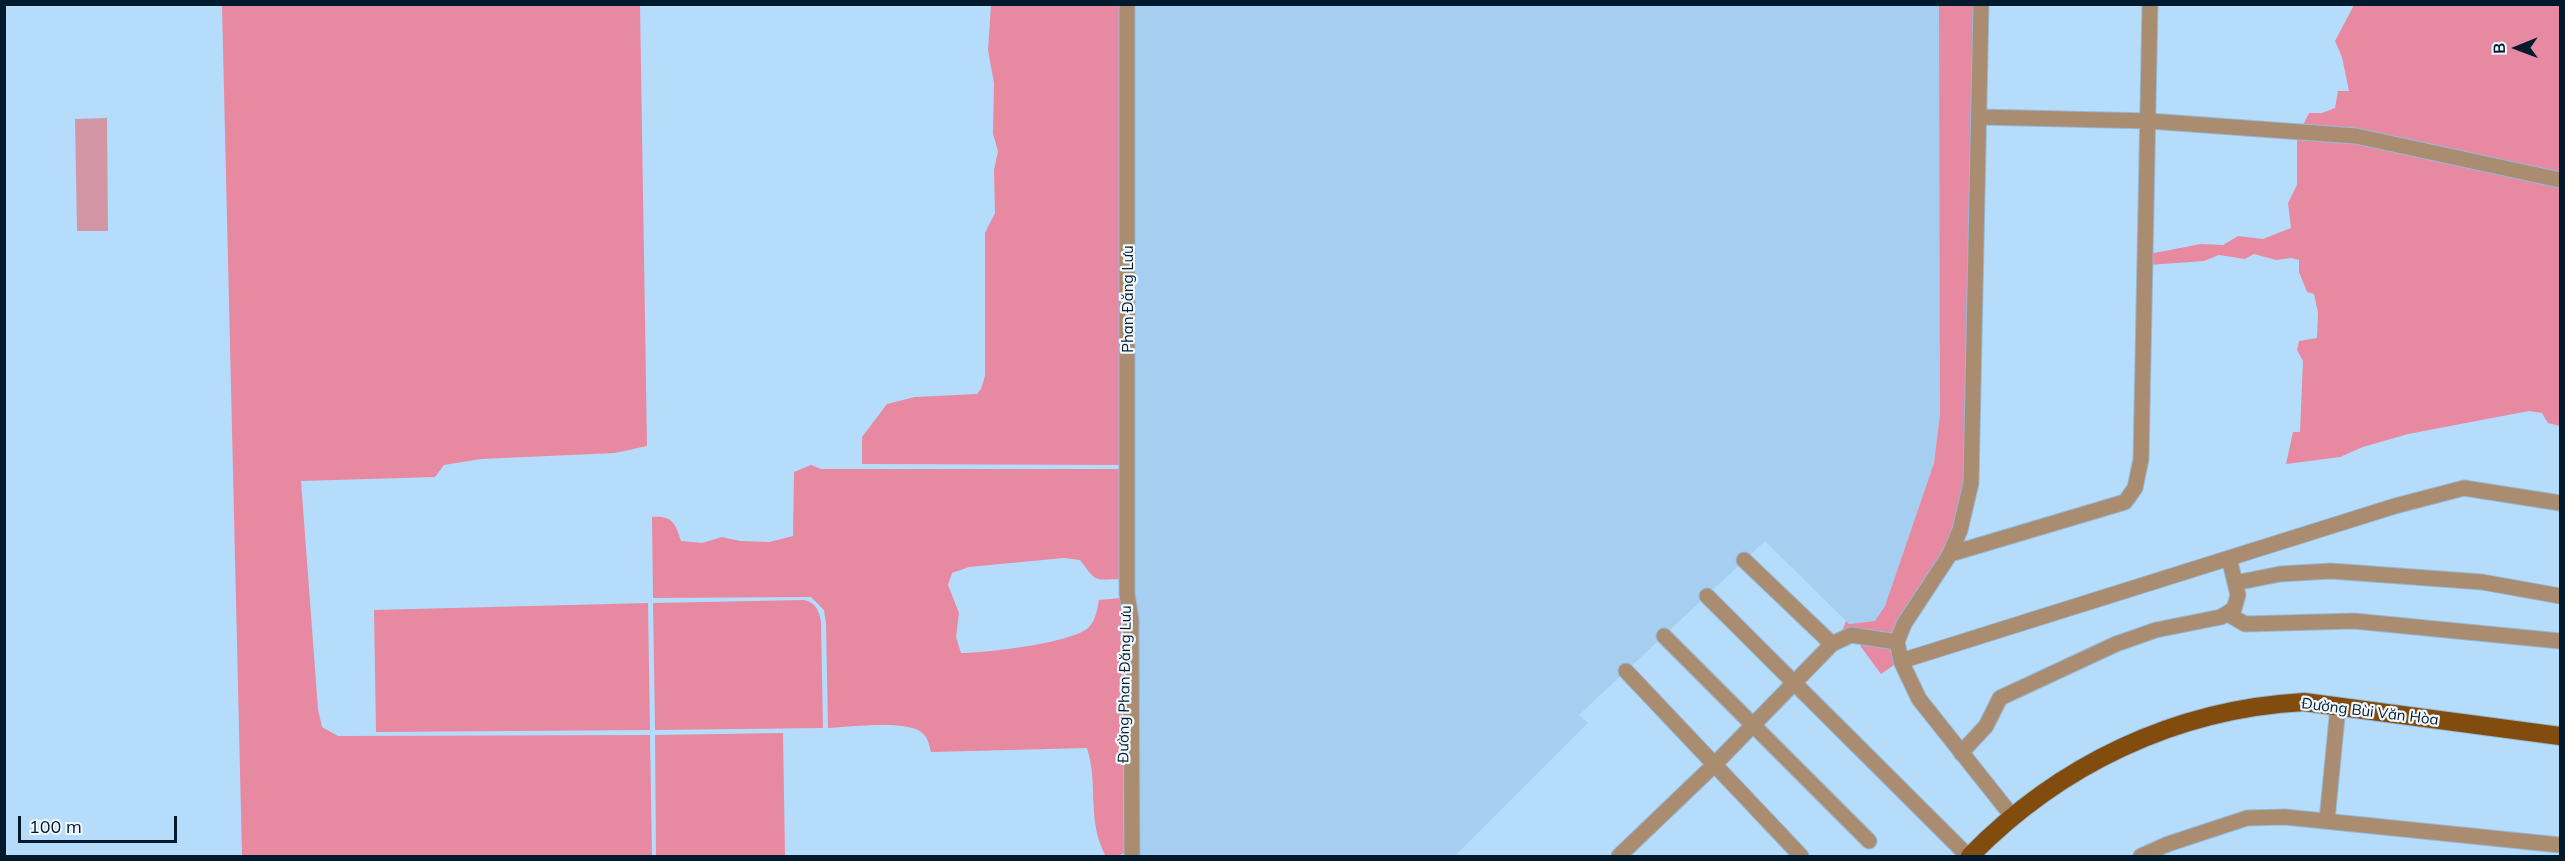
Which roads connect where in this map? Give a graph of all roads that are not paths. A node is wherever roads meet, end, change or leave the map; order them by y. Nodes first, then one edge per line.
1 (1127, 4) edge
2 (1981, 4) edge
3 (2150, 4) edge
4 (1979, 117) junction
5 (2149, 121) junction
6 (2560, 180) edge
7 (2560, 503) edge
8 (1950, 554) junction
9 (2229, 558) junction
10 (1744, 560) dead end
11 (2235, 584) junction
12 (1127, 594) junction
13 (1707, 596) dead end
14 (2560, 596) edge
15 (2228, 614) junction
16 (1664, 636) dead end
17 (2560, 641) edge
18 (1897, 642) junction
19 (1832, 644) junction
20 (1901, 661) junction
21 (1626, 671) dead end
22 (1796, 682) junction
23 (2338, 707) junction
24 (1754, 725) junction
25 (2560, 736) edge
26 (1961, 753) junction
27 (1714, 765) junction
28 (2012, 816) junction
29 (2327, 820) junction
30 (1869, 841) dead end
31 (2560, 845) edge
32 (1973, 855) edge
33 (1127, 856) edge
34 (1132, 856) edge
35 (1620, 856) edge
36 (1801, 856) edge
37 (2141, 856) edge

1 - 12 street, Phan Đăng Lưu
2 - 4 street
3 - 5 street
4 - 5 street
4 - 8 street
5 - 6 street
5 - 8 street
7 - 9 street
8 - 18 street
9 - 11 street
9 - 20 street
10 - 19 street
11 - 14 street
11 - 15 street
12 - 33 street, Đường Phan Đăng Lưu
12 - 34 street, Đường Phan Đăng Lưu
13 - 22 street
15 - 17 street
15 - 26 street
16 - 24 street
18 - 19 street
18 - 20 street
19 - 22 street
20 - 26 street
21 - 27 street
22 - 24 street
22 - 32 street
23 - 25 main road, Đường Bùi Văn Hòa
23 - 28 main road, Đường Bùi Văn Hòa
23 - 29 street
24 - 27 street
24 - 30 street
26 - 28 street
27 - 35 street
27 - 36 street
28 - 32 main road, Đường Bùi Văn Hòa
29 - 31 street
29 - 37 street

